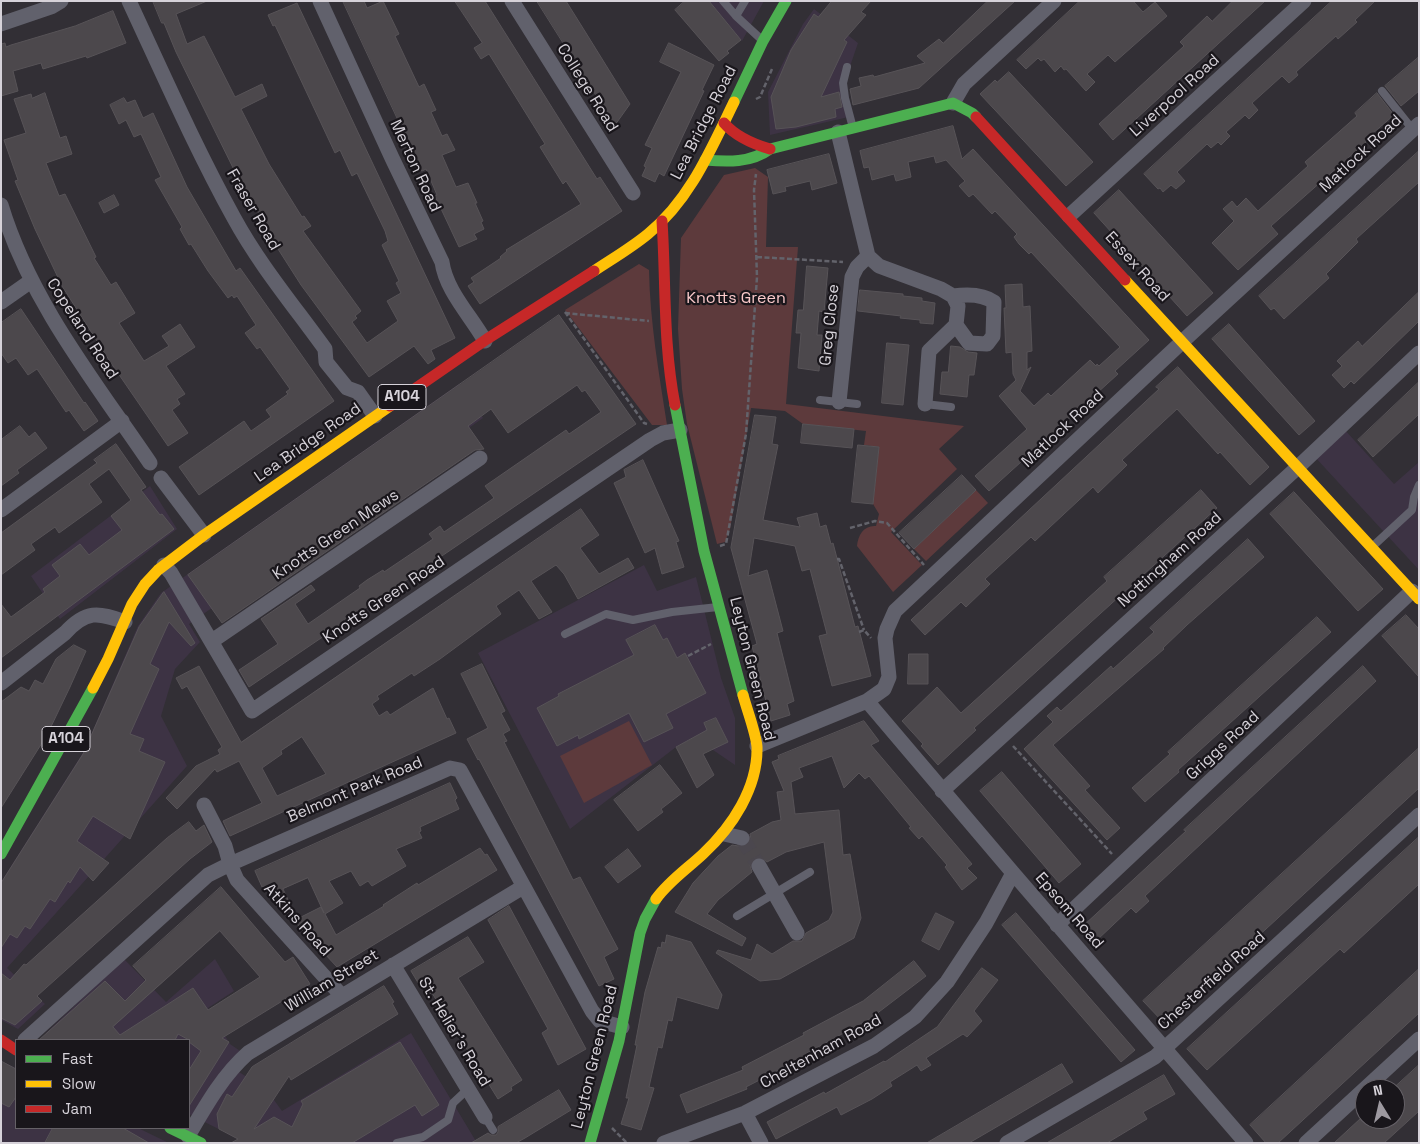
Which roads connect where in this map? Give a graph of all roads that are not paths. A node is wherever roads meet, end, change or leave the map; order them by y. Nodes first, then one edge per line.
1 (61, 1) edge
2 (129, 1) edge
3 (320, 1) edge
4 (512, 1) edge
5 (723, 1) edge
6 (745, 1) edge
7 (786, 1) edge
8 (1054, 1) edge
9 (1304, 1) edge
10 (736, 16) junction
11 (1, 24) edge
12 (763, 41) junction
13 (847, 67) dead end
14 (1382, 91) dead end
15 (953, 103) junction
16 (724, 123) junction
17 (1416, 127) edge
18 (846, 130) junction
19 (770, 149) junction
20 (705, 160) junction
21 (633, 193) dead end
22 (1, 205) edge
23 (1069, 216) junction
24 (662, 221) junction
25 (868, 256) junction
26 (31, 281) junction
27 (954, 296) junction
28 (1, 302) edge
29 (956, 325) junction
30 (485, 341) junction
31 (1183, 341) junction
32 (1419, 353) edge
33 (820, 400) dead end
34 (840, 402) junction
35 (857, 404) dead end
36 (925, 404) joint
37 (951, 407) dead end
38 (375, 416) junction
39 (122, 421) junction
40 (680, 430) junction
41 (480, 458) dead end
42 (150, 463) dead end
43 (1298, 467) junction
44 (161, 478) dead end
45 (1419, 484) edge
46 (1, 510) edge
47 (1412, 510) junction
48 (1419, 517) edge
49 (204, 535) junction
50 (1372, 548) junction
51 (164, 565) junction
52 (1415, 595) edge
53 (720, 607) junction
54 (125, 622) junction
55 (565, 634) dead end
56 (212, 641) junction
57 (1, 683) edge
58 (867, 701) junction
59 (757, 746) junction
60 (942, 791) junction
61 (204, 805) dead end
62 (1419, 815) edge
63 (724, 834) junction
64 (742, 838) dead end
65 (1, 854) edge
66 (230, 864) junction
67 (759, 866) tunnel mouth
68 (810, 872) dead end
69 (1013, 873) junction
70 (523, 887) junction
71 (774, 894) junction
72 (737, 916) dead end
73 (1057, 925) junction
74 (798, 933) dead end
75 (393, 965) junction
76 (342, 996) junction
77 (622, 1027) junction
78 (26, 1039) edge
79 (1419, 1039) edge
80 (1, 1040) edge
81 (1165, 1047) junction
82 (15, 1048) edge
83 (468, 1089) junction
84 (745, 1113) junction
85 (489, 1124) dead end
86 (172, 1129) edge
87 (194, 1140) edge
88 (425, 1140) edge
89 (397, 1143) edge
90 (590, 1143) edge
91 (664, 1143) edge
92 (761, 1143) edge
93 (1007, 1143) edge
94 (1246, 1143) edge
95 (1306, 1143) edge

1 - 11 street
2 - 38 street, Fraser Road
3 - 30 street, Merton Road
4 - 21 street, College Road
5 - 10 lane
6 - 10 lane
7 - 12 main road, Lea Bridge Road / A104
8 - 15 street
9 - 23 street, Liverpool Road
10 - 12 lane
12 - 16 main road, Lea Bridge Road / A104
13 - 18 lane
14 - 17 lane
15 - 18 main road
15 - 23 main road, Essex Road
16 - 19 main road
16 - 20 main road, Lea Bridge Road / A104
17 - 31 street, Matlock Road
18 - 19 main road
18 - 25 street
19 - 20 main road
20 - 24 main road, Lea Bridge Road / A104
22 - 26 street, Copeland Road
23 - 31 main road, Essex Road
24 - 30 main road, Lea Bridge Road / A104
24 - 40 main road, Leyton Green Road
25 - 27 street
25 - 34 street, Greg Close
26 - 28 street
26 - 39 street, Copeland Road
27 - 29 street
27 - 29 street
29 - 36 street
30 - 38 main road, Lea Bridge Road / A104
31 - 43 main road, Essex Road
31 - 58 street, Matlock Road
32 - 43 street, Nottingham Road
33 - 34 lane
34 - 35 lane
36 - 37 lane
38 - 49 main road, Lea Bridge Road / A104
39 - 42 street, Copeland Road
39 - 46 street
40 - 53 main road, Leyton Green Road
40 - 56 street, Knotts Green Road
41 - 56 street, Knotts Green Mews
43 - 50 main road, Essex Road
43 - 60 street, Nottingham Road
44 - 49 street
45 - 47 lane
47 - 48 lane
47 - 50 lane
49 - 51 main road, Lea Bridge Road / A104
50 - 52 main road, Essex Road
51 - 54 main road, Lea Bridge Road / A104
51 - 56 street, Knotts Green Road
52 - 73 street, Griggs Road
53 - 55 lane
53 - 59 main road, Leyton Green Road
54 - 57 street
54 - 65 main road, Lea Bridge Road / A104
58 - 59 street, Matlock Road
58 - 60 street, Epsom Road
59 - 63 main road, Leyton Green Road
60 - 69 street, Epsom Road
61 - 66 street, Atkins Road
62 - 81 street, Chesterfield Road
63 - 64 street
63 - 77 main road, Leyton Green Road
66 - 70 street, Belmont Park Road
66 - 76 street, Atkins Road
66 - 78 street, Belmont Park Road
67 - 71 street
68 - 71 lane
69 - 73 street, Epsom Road
69 - 84 street, Cheltenham Road
70 - 75 street, William Street
70 - 77 street, Belmont Park Road
71 - 72 lane
71 - 74 street
73 - 81 street, Epsom Road
75 - 76 street, William Street
75 - 83 street, St. Helier's Road
76 - 87 street, William Street
77 - 90 main road, Leyton Green Road
79 - 95 street
80 - 82 main road
81 - 93 street, Chesterfield Road
81 - 94 street, Epsom Road
83 - 85 street, St. Helier's Road
83 - 88 lane
84 - 91 street, Cheltenham Road
84 - 92 street
86 - 87 main road
88 - 89 lane

